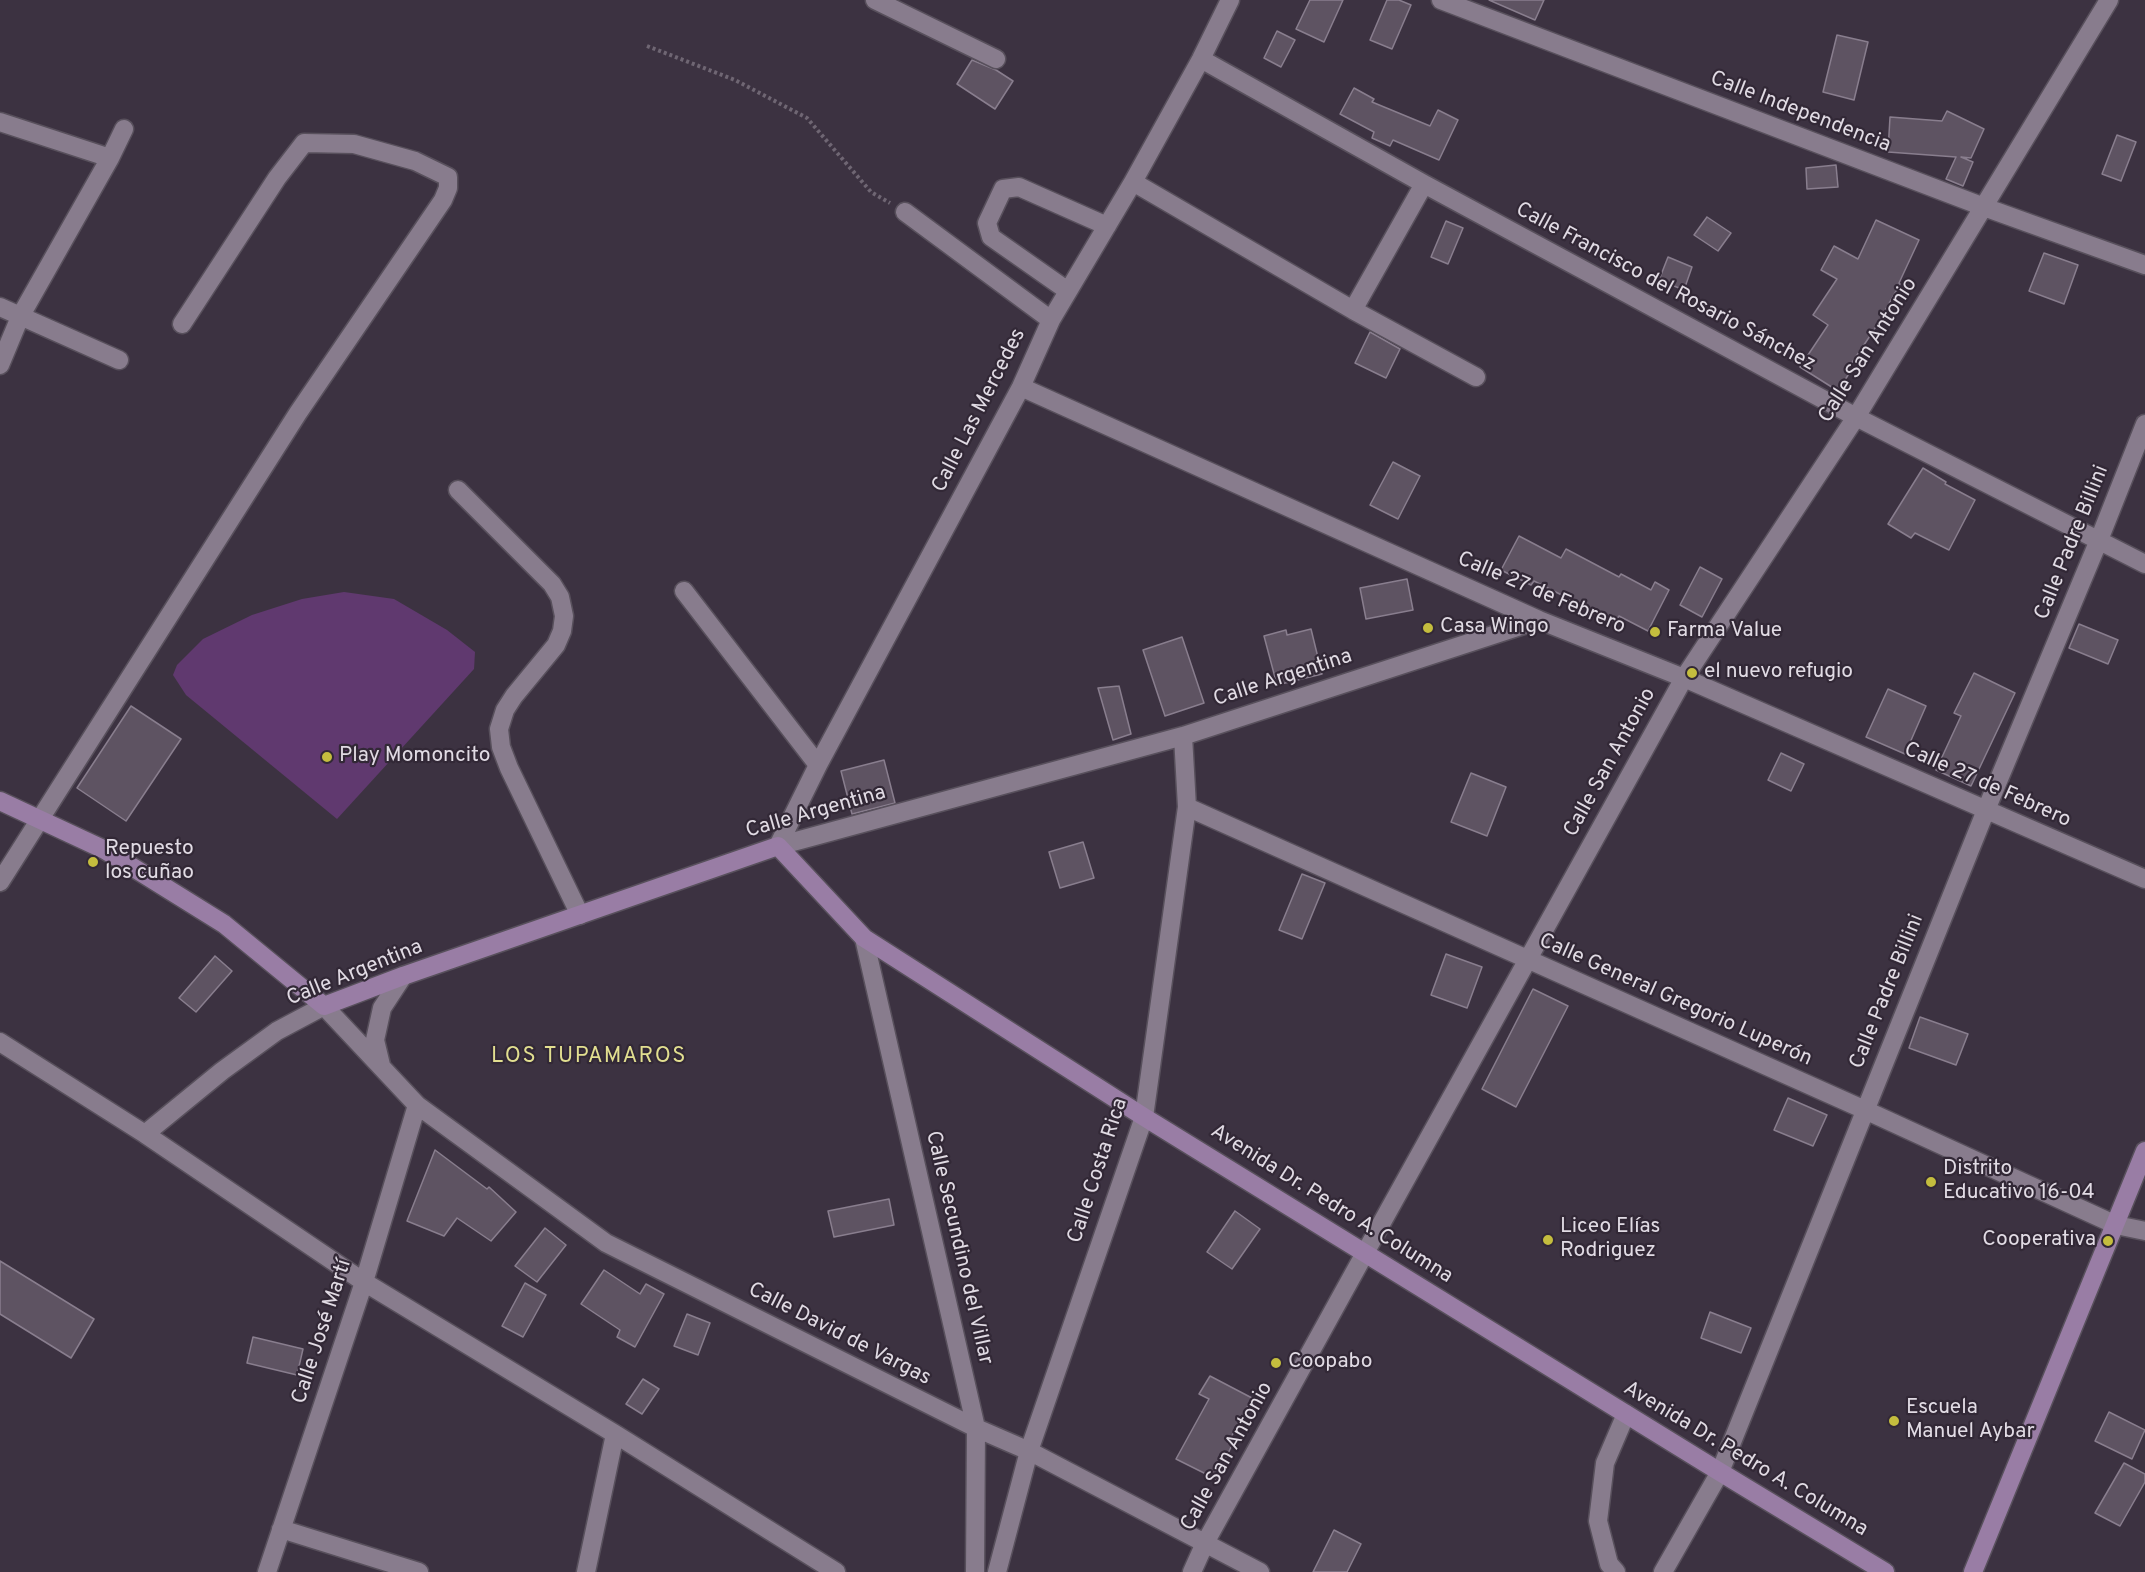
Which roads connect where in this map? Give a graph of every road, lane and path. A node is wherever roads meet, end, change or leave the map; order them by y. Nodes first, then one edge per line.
1 (875, 0) edge
2 (1230, 0) edge
3 (1442, 0) edge
4 (2109, 0) edge
5 (646, 46) dead end
6 (996, 59) dead end
7 (1201, 59) junction
8 (0, 122) edge
9 (124, 129) dead end
10 (110, 158) junction
11 (1133, 182) junction
12 (1424, 184) junction
13 (1984, 207) junction
14 (905, 212) joint
15 (1107, 226) junction
16 (2145, 265) edge
17 (1068, 291) junction
18 (0, 307) edge
19 (1353, 310) junction
20 (20, 317) junction
21 (1051, 320) junction
22 (182, 324) dead end
23 (119, 360) dead end
24 (0, 365) edge
25 (1476, 377) dead end
26 (1021, 387) junction
27 (1856, 417) junction
28 (2145, 424) edge
29 (458, 490) dead end
30 (2099, 540) junction
31 (2145, 564) edge
32 (684, 591) dead end
33 (1539, 620) junction
34 (1684, 678) junction
35 (1183, 736) junction
36 (818, 765) junction
37 (0, 801) edge
38 (1187, 807) junction
39 (1986, 810) junction
40 (40, 819) junction
41 (778, 846) junction
42 (2145, 879) edge
43 (0, 882) edge
44 (580, 915) junction
45 (864, 938) junction
46 (1528, 960) junction
47 (404, 976) junction
48 (324, 1006) junction
49 (0, 1042) edge
50 (382, 1067) junction
51 (417, 1105) junction
52 (1865, 1110) junction
53 (1144, 1117) junction
54 (145, 1134) junction
55 (2145, 1151) edge
56 (2116, 1226) junction
57 (2145, 1231) edge
58 (1365, 1252) junction
59 (364, 1282) junction
60 (1626, 1414) junction
61 (976, 1428) junction
62 (615, 1434) junction
63 (1029, 1451) junction
64 (1720, 1472) junction
65 (281, 1529) junction
66 (1205, 1543) junction
67 (267, 1572) edge
68 (419, 1572) edge
69 (586, 1572) edge
70 (836, 1572) edge
71 (975, 1572) edge
72 (997, 1572) edge
73 (1192, 1572) edge
74 (1260, 1572) edge
75 (1616, 1572) edge
76 (1663, 1572) edge
77 (1886, 1572) edge
78 (1973, 1572) edge

1 - 6 street
2 - 7 street, Calle Las Mercedes
3 - 13 street, Calle Independencia
4 - 13 street, Calle San Antonio
5 - 14 path
7 - 11 street, Calle Las Mercedes
7 - 12 street, Calle Francisco del Rosario Sánchez
8 - 10 street
9 - 10 street
10 - 20 street
11 - 15 street, Calle Las Mercedes
11 - 19 street
12 - 19 street
12 - 27 street, Calle Francisco del Rosario Sánchez
13 - 16 street, Calle Independencia
13 - 27 street, Calle San Antonio
14 - 21 street
15 - 17 street, Calle Las Mercedes
15 - 17 street
17 - 21 street, Calle Las Mercedes
18 - 20 street
19 - 25 street
20 - 23 street
20 - 24 street
21 - 26 street, Calle Las Mercedes
22 - 40 street
26 - 33 street, Calle 27 de Febrero
26 - 36 street, Calle Las Mercedes
27 - 30 street, Calle Francisco del Rosario Sánchez
27 - 34 street, Calle San Antonio
28 - 30 street, Calle Padre Billini
29 - 44 street
30 - 31 street, Calle Francisco del Rosario Sánchez
30 - 39 street, Calle Padre Billini
32 - 36 street
33 - 34 street, Calle 27 de Febrero
33 - 35 street, Calle Argentina
34 - 39 street, Calle 27 de Febrero
34 - 46 street, Calle San Antonio
35 - 38 street, Calle Costa Rica
35 - 41 street, Calle Argentina
36 - 41 street, Calle Las Mercedes
37 - 40 main road
38 - 46 street, Calle General Gregorio Luperón
38 - 53 street, Calle Costa Rica
39 - 42 street, Calle 27 de Febrero
39 - 52 street, Calle Padre Billini
40 - 43 street
40 - 48 main road
41 - 44 main road, Calle Argentina
41 - 45 main road, Avenida Dr. Pedro A. Columna
44 - 47 main road, Calle Argentina
45 - 53 main road, Avenida Dr. Pedro A. Columna
45 - 61 street, Calle Secundino del Villar
46 - 52 street, Calle General Gregorio Luperón
46 - 58 street, Calle San Antonio
47 - 48 main road, Calle Argentina
47 - 50 street
48 - 50 street, Calle David de Vargas
48 - 54 street, Calle Argentina
49 - 54 street
50 - 51 street, Calle David de Vargas
51 - 59 street, Calle José Martí
51 - 61 street, Calle David de Vargas
52 - 56 street, Calle General Gregorio Luperón
52 - 64 street, Calle Padre Billini
53 - 58 main road, Avenida Dr. Pedro A. Columna
53 - 63 street, Calle Costa Rica
54 - 59 street
55 - 56 main road
56 - 57 street, Calle General Gregorio Luperón
56 - 78 main road
58 - 60 main road, Avenida Dr. Pedro A. Columna
58 - 66 street, Calle San Antonio
59 - 62 street
59 - 65 street, Calle José Martí
60 - 64 main road, Avenida Dr. Pedro A. Columna
60 - 75 street
61 - 63 street, Calle David de Vargas
61 - 71 street, Calle Secundino del Villar
62 - 69 street
62 - 70 street
63 - 66 street, Calle David de Vargas
63 - 72 street, Calle Costa Rica
64 - 76 street, Calle Padre Billini
64 - 77 main road, Avenida Dr. Pedro A. Columna
65 - 67 street, Calle José Martí
65 - 68 street
66 - 73 street, Calle San Antonio
66 - 74 street, Calle David de Vargas

